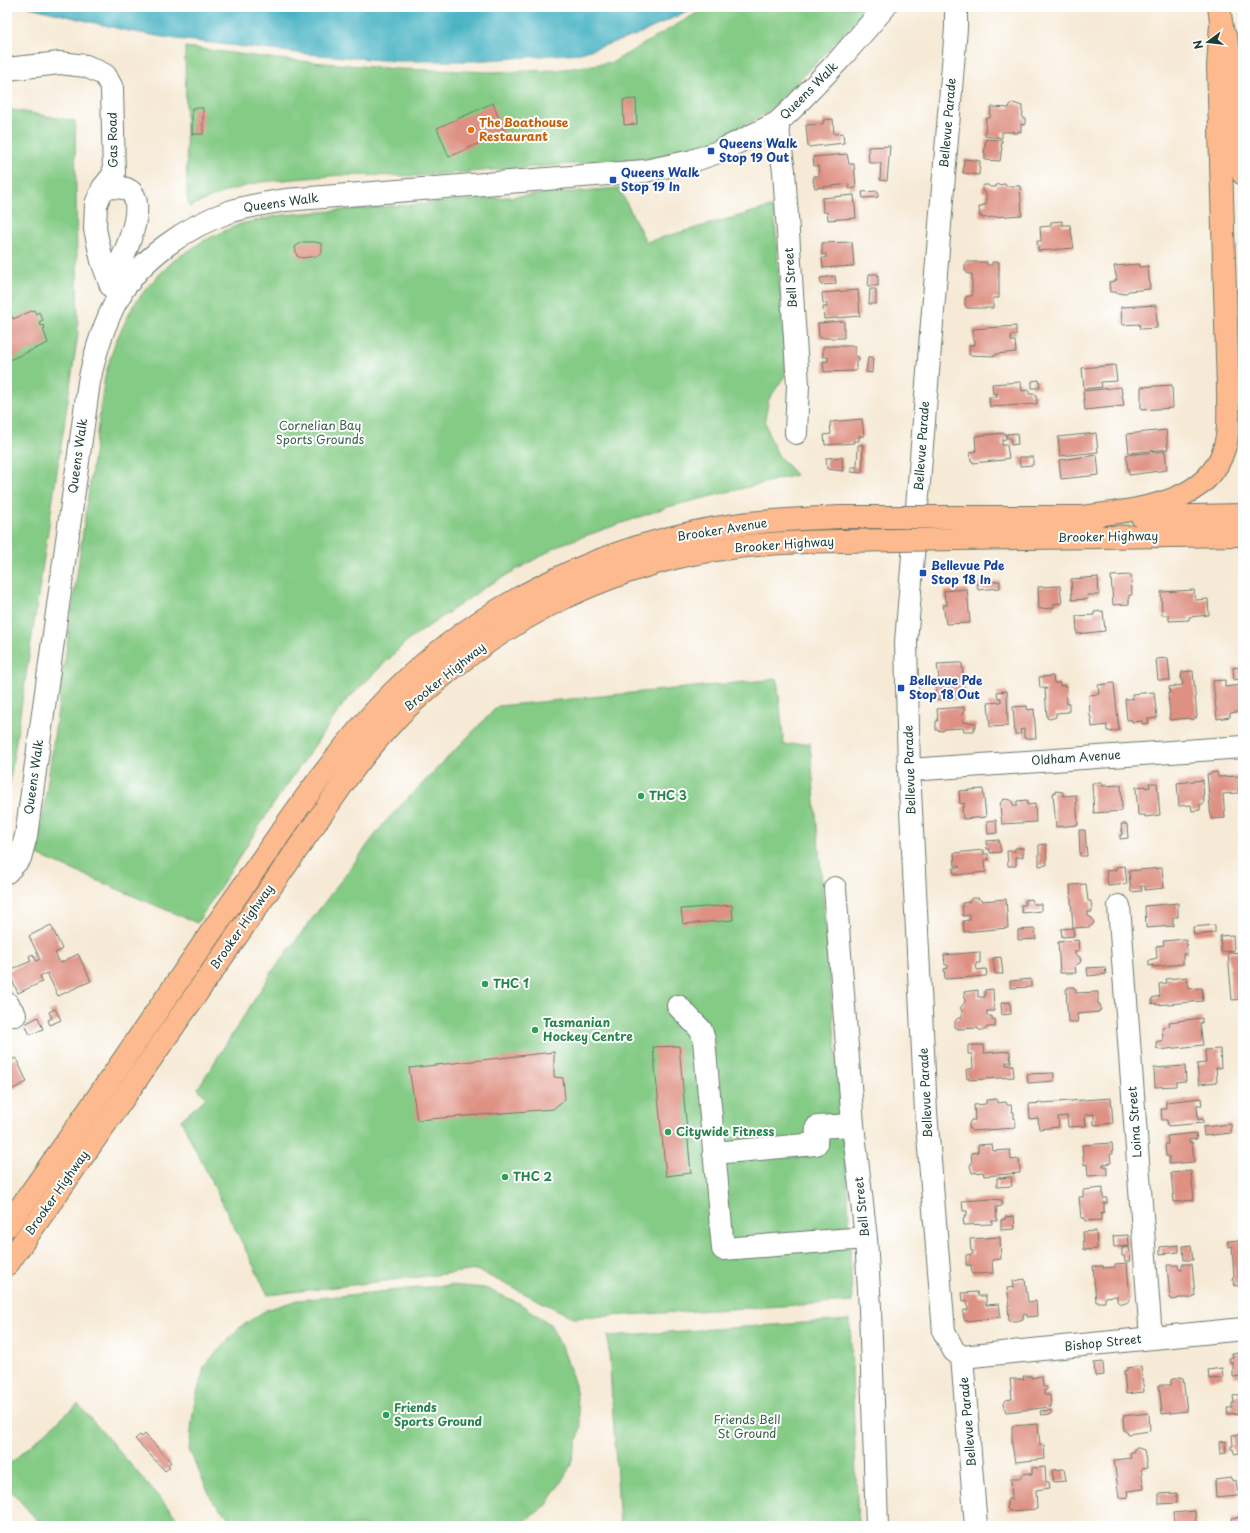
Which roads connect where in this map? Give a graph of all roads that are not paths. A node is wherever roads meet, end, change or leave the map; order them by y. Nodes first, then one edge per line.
1 (885, 7) edge
2 (956, 7) edge
3 (1220, 15) edge
4 (7, 69) edge
5 (1243, 95) edge
6 (777, 123) junction
7 (1243, 174) edge
8 (103, 188) junction
9 (125, 288) junction
10 (796, 433) dead end
11 (1243, 515) edge
12 (840, 518) joint
13 (1081, 518) junction
14 (958, 528) junction
15 (1243, 535) edge
16 (629, 550) joint
17 (1243, 747) edge
18 (910, 770) junction
19 (7, 872) edge
20 (835, 888) dead end
21 (1119, 906) dead end
22 (678, 1006) dead end
23 (853, 1125) junction
24 (714, 1153) junction
25 (7, 1226) edge
26 (866, 1238) junction
27 (7, 1265) edge
28 (1243, 1329) edge
29 (1151, 1338) junction
30 (962, 1357) junction
31 (877, 1526) edge
32 (976, 1526) edge

1 - 6 street, Queens Walk
2 - 18 street, Bellevue Parade
3 - 5 main road
3 - 7 main road
3 - 13 main road
4 - 8 street, Gas Road
6 - 9 street, Queens Walk
6 - 10 street, Bell Street
8 - 9 street, Gas Road
8 - 9 street
9 - 19 street, Queens Walk
11 - 13 main road, Brooker Highway
12 - 14 main road, Brooker Highway, bridge
12 - 16 main road, Brooker Avenue
13 - 14 main road, Brooker Highway
14 - 15 main road, Brooker Highway
14 - 27 main road, Brooker Highway, bridge
16 - 25 main road, Brooker Highway
17 - 18 street, Oldham Avenue
18 - 30 street, Bellevue Parade
20 - 23 street, Bell Street
21 - 29 street, Loina Street
22 - 24 street
23 - 24 street
23 - 26 street, Bell Street
24 - 26 street
26 - 31 street, Bell Street
28 - 29 street, Bishop Street
29 - 30 street, Bishop Street
30 - 32 street, Bellevue Parade

